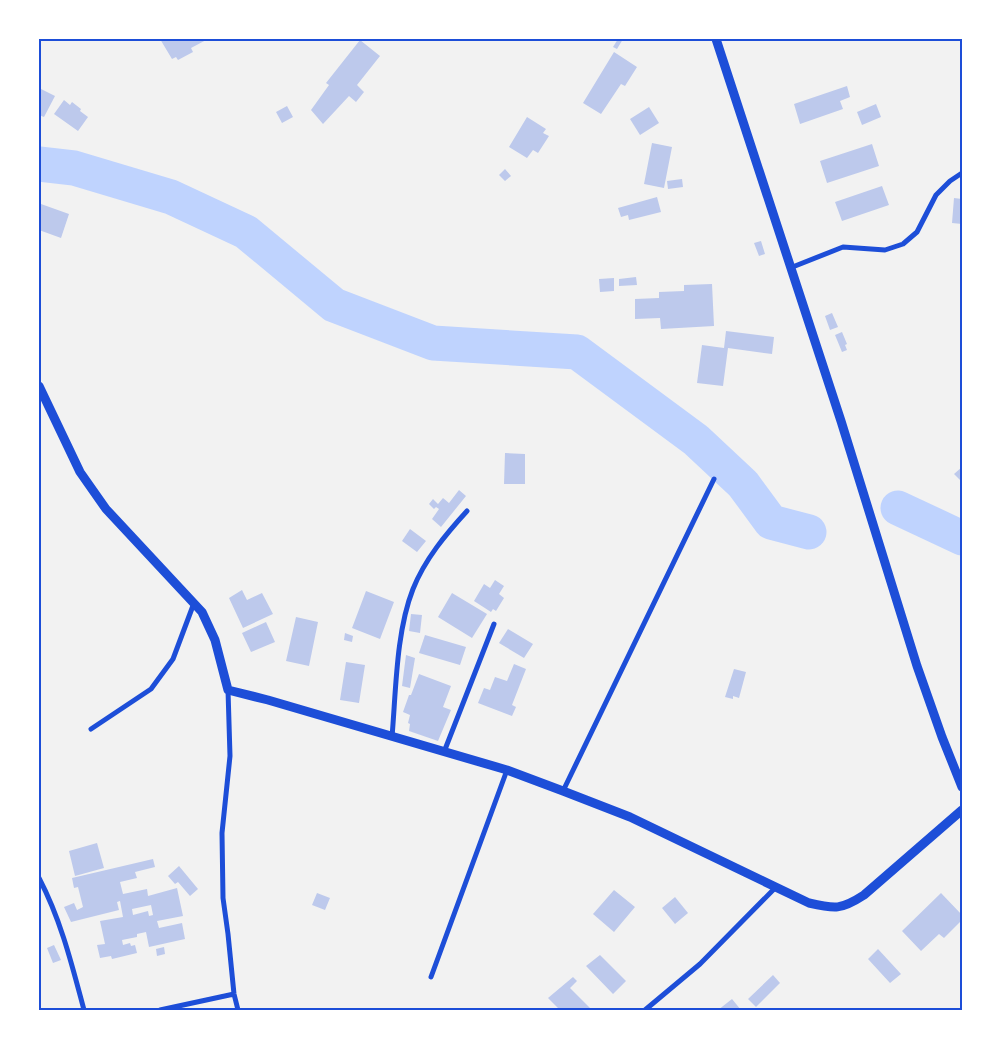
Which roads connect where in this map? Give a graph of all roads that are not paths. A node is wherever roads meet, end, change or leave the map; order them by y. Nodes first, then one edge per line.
1 (716, 39) edge
2 (962, 173) edge
3 (790, 268) junction
4 (39, 386) edge
5 (714, 479) dead end
6 (467, 511) dead end
7 (194, 602) junction
8 (494, 624) dead end
9 (228, 690) junction
10 (90, 728) dead end
11 (392, 737) junction
12 (444, 752) junction
13 (507, 770) junction
14 (962, 787) edge
15 (563, 790) junction
16 (962, 810) edge
17 (39, 878) edge
18 (776, 887) junction
19 (431, 977) dead end
20 (234, 994) junction
21 (84, 1010) edge
22 (160, 1010) edge
23 (238, 1010) edge
24 (645, 1010) edge

1 - 3 street
2 - 3 street
3 - 14 street
4 - 7 street
5 - 15 street
6 - 11 street
7 - 9 street
7 - 10 street
8 - 12 street
9 - 11 street
9 - 20 street
11 - 12 street
12 - 13 street
13 - 15 street
13 - 19 street
15 - 18 street
16 - 18 street
17 - 21 street
18 - 24 street
20 - 22 street
20 - 23 street

